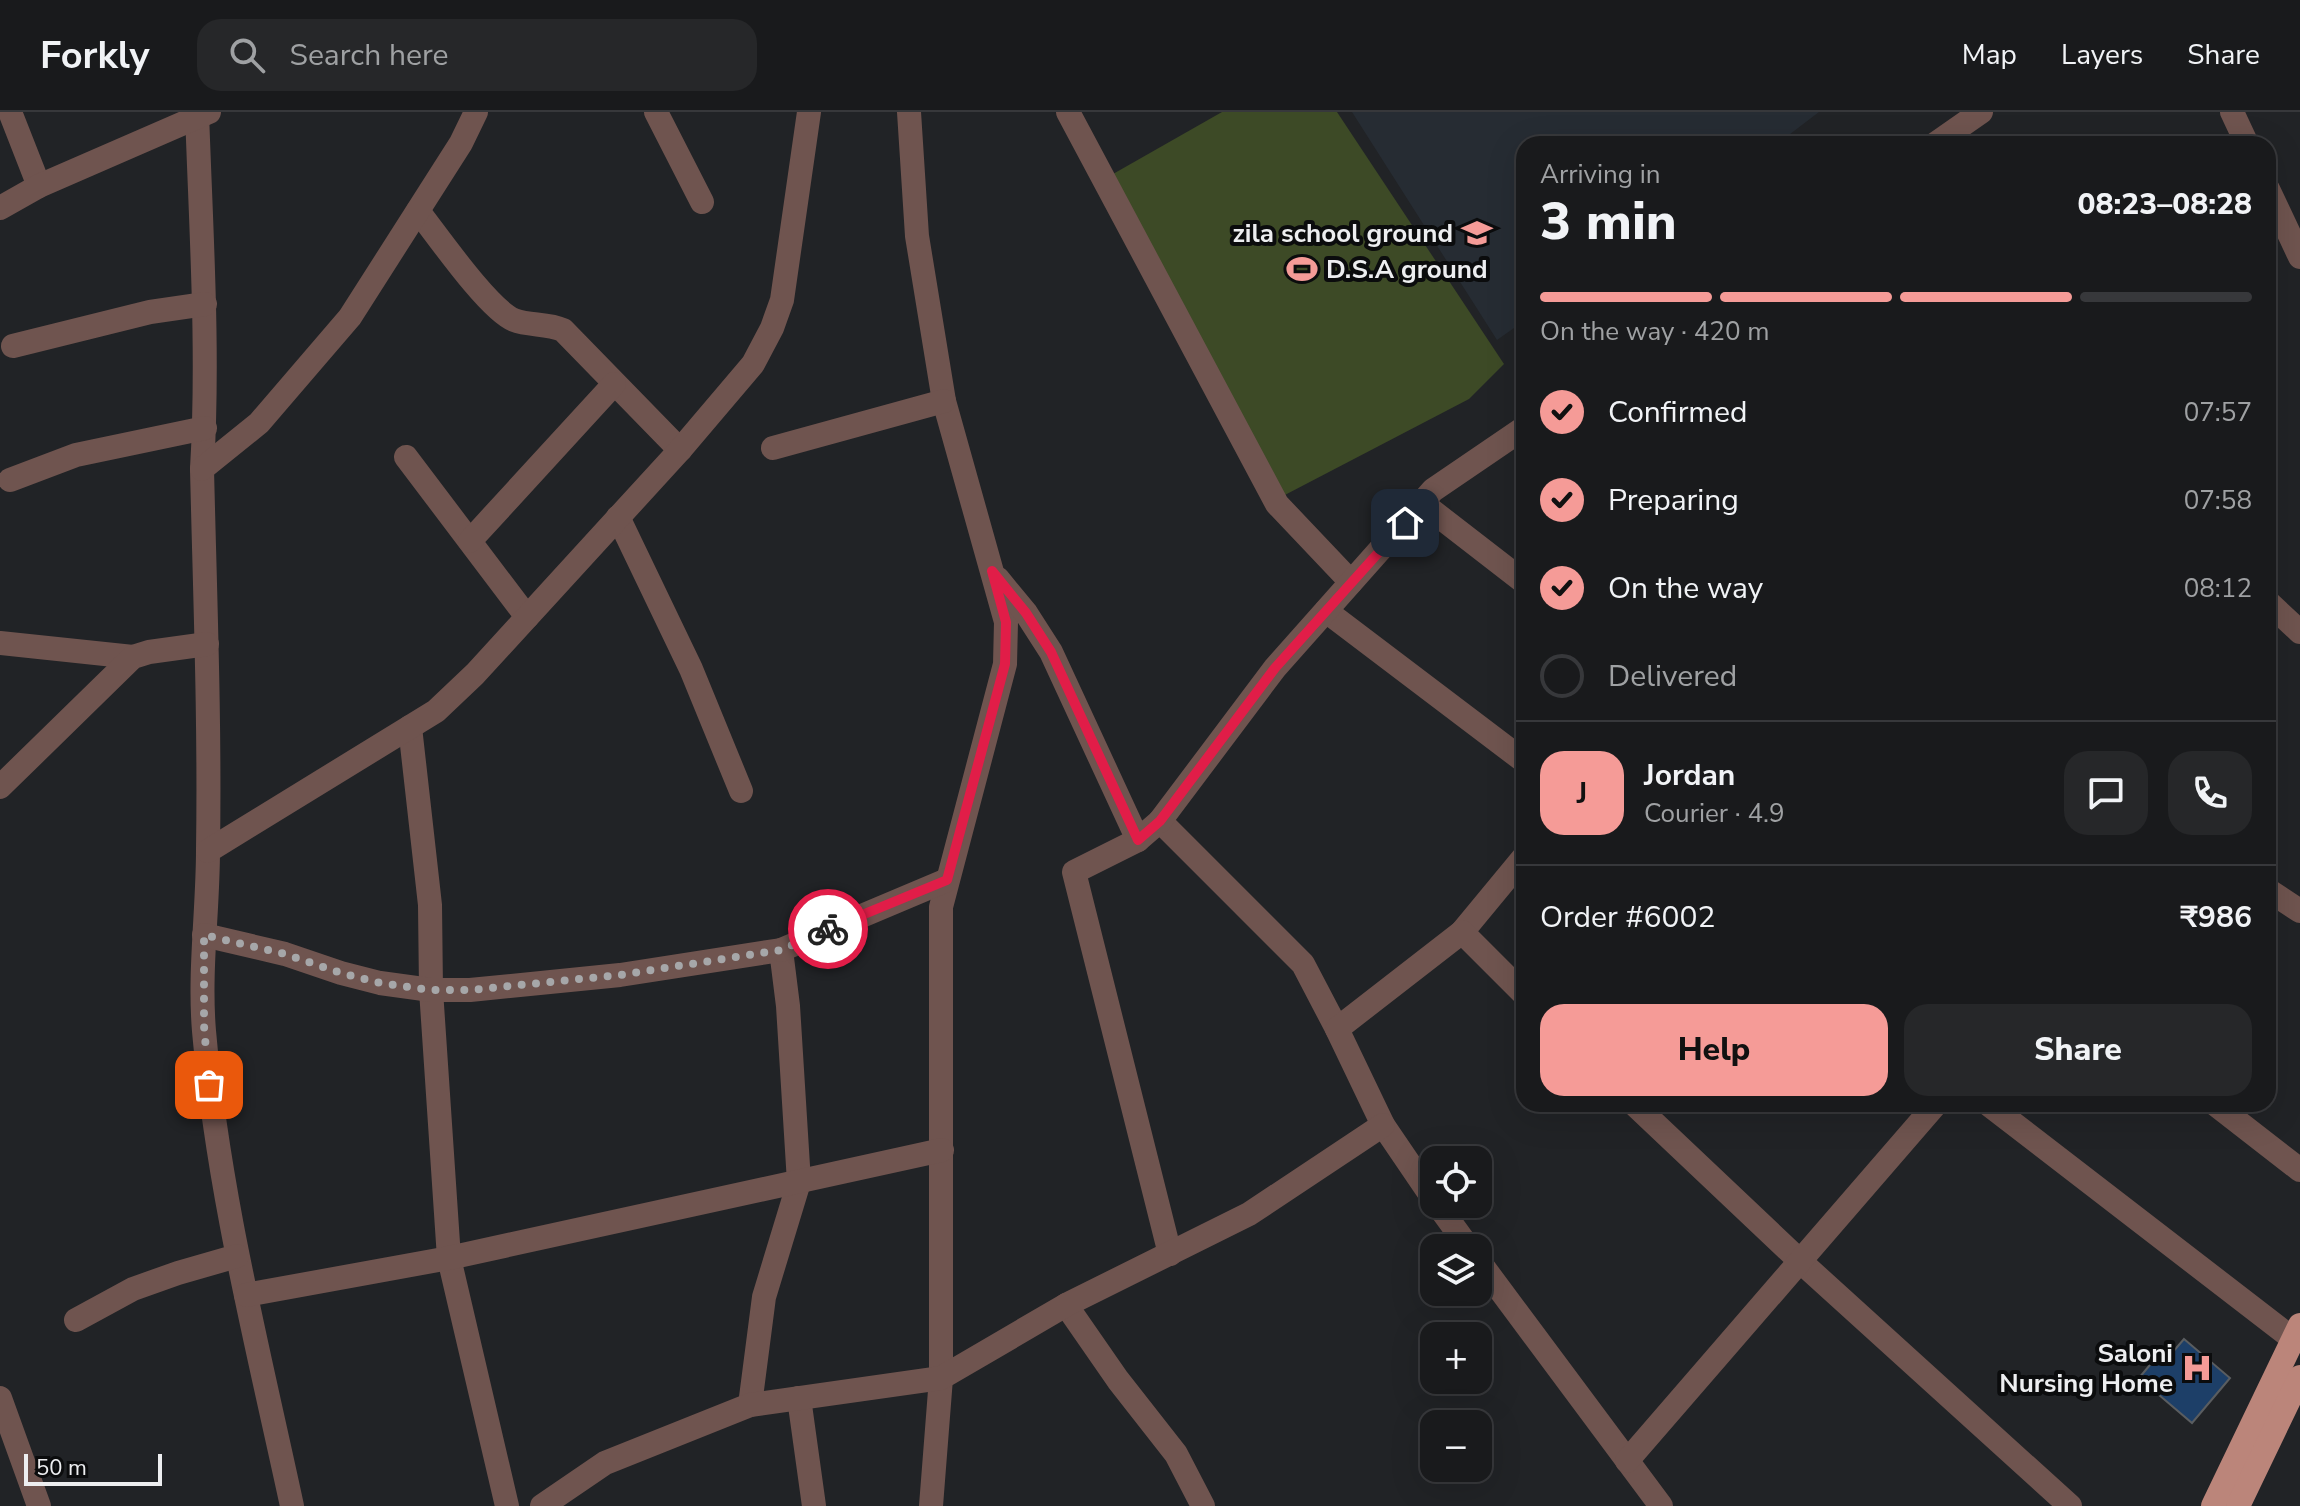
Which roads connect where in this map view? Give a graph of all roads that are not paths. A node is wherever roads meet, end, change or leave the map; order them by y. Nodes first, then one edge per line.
1 (10, 112) edge
2 (476, 112) edge
3 (656, 112) edge
4 (809, 112) edge
5 (909, 112) edge
6 (1068, 112) edge
7 (1981, 112) edge
8 (2232, 112) edge
9 (201, 114) edge
10 (1946, 136) edge
11 (2243, 136) edge
12 (39, 186) junction
13 (702, 202) dead end
14 (0, 208) edge
15 (2276, 210) edge
16 (418, 211) junction
17 (2300, 257) edge
18 (205, 304) junction
19 (13, 346) dead end
20 (614, 384) junction
21 (944, 401) junction
22 (205, 428) junction
23 (1516, 433) edge
24 (773, 448) dead end
25 (680, 450) junction
26 (406, 457) dead end
27 (202, 469) junction
28 (10, 480) dead end
29 (1422, 503) junction
30 (618, 517) junction
31 (470, 541) junction
32 (992, 571) junction
33 (1516, 576) edge
34 (1351, 582) junction
35 (2276, 610) edge
36 (1326, 611) junction
37 (527, 617) junction
38 (2300, 632) edge
39 (0, 643) edge
40 (207, 644) junction
41 (133, 657) junction
42 (410, 727) junction
43 (1516, 755) edge
44 (0, 787) edge
45 (741, 791) dead end
46 (1160, 821) junction
47 (1138, 840) junction
48 (208, 851) junction
49 (1516, 867) edge
50 (947, 880) junction
51 (2276, 895) edge
52 (2300, 911) edge
53 (1462, 932) junction
54 (204, 935) junction
55 (781, 950) junction
56 (1516, 986) edge
57 (431, 990) junction
58 (1337, 1029) junction
59 (1642, 1112) edge
60 (1929, 1112) edge
61 (1999, 1112) edge
62 (2225, 1112) edge
63 (1383, 1125) junction
64 (942, 1150) junction
65 (2300, 1170) edge
66 (1420, 1180) edge
67 (799, 1182) junction
68 (1170, 1254) junction
69 (237, 1256) junction
70 (449, 1258) junction
71 (1801, 1262) junction
72 (1492, 1279) edge
73 (246, 1295) junction
74 (1066, 1305) junction
75 (76, 1320) dead end
76 (2297, 1332) edge
77 (2300, 1377) edge
78 (941, 1378) junction
79 (0, 1398) edge
80 (799, 1398) junction
81 (750, 1405) junction
82 (1627, 1461) junction
83 (2239, 1505) edge
84 (39, 1506) edge
85 (292, 1506) edge
86 (507, 1506) edge
87 (542, 1506) edge
88 (814, 1506) edge
89 (931, 1506) edge
90 (1203, 1506) edge
91 (1661, 1506) edge
92 (2070, 1506) edge
93 (2213, 1506) edge

1 - 12 street
2 - 16 street
3 - 13 street
4 - 25 street
5 - 21 street
6 - 34 street
7 - 10 street
8 - 11 street
9 - 12 street
9 - 18 street
12 - 14 street
15 - 17 street
16 - 20 street
16 - 27 street
18 - 19 street
18 - 22 street
20 - 25 street
20 - 31 street
21 - 24 street
21 - 32 street
22 - 27 street
22 - 28 street
23 - 29 street
25 - 30 street
26 - 31 street
27 - 40 street
29 - 33 street
29 - 34 street
30 - 37 street
30 - 45 street
31 - 37 street
32 - 47 street
32 - 50 street
34 - 36 street
35 - 38 street
36 - 43 street
36 - 46 street
37 - 42 street
39 - 41 street
40 - 41 street
40 - 48 street
41 - 44 street
42 - 48 street
42 - 57 street
46 - 47 street
46 - 58 street
47 - 68 street
48 - 54 street
49 - 53 street
50 - 55 street
50 - 64 street
51 - 52 street
53 - 56 street
53 - 58 street
54 - 57 street
54 - 69 street
55 - 57 street
55 - 67 street
57 - 70 street
58 - 63 street
59 - 71 street
60 - 71 street
61 - 76 street
62 - 65 street
63 - 66 street
63 - 68 street
64 - 67 street
64 - 78 street
67 - 70 street
67 - 81 street
68 - 74 street
69 - 73 street
69 - 75 street
70 - 73 street
70 - 86 street
71 - 82 street
71 - 92 street
72 - 82 street
73 - 85 street
74 - 78 street
74 - 90 street
76 - 93 main road
77 - 83 main road
78 - 80 street
78 - 89 street
79 - 84 street
80 - 81 street
80 - 88 street
81 - 87 street
82 - 91 street

